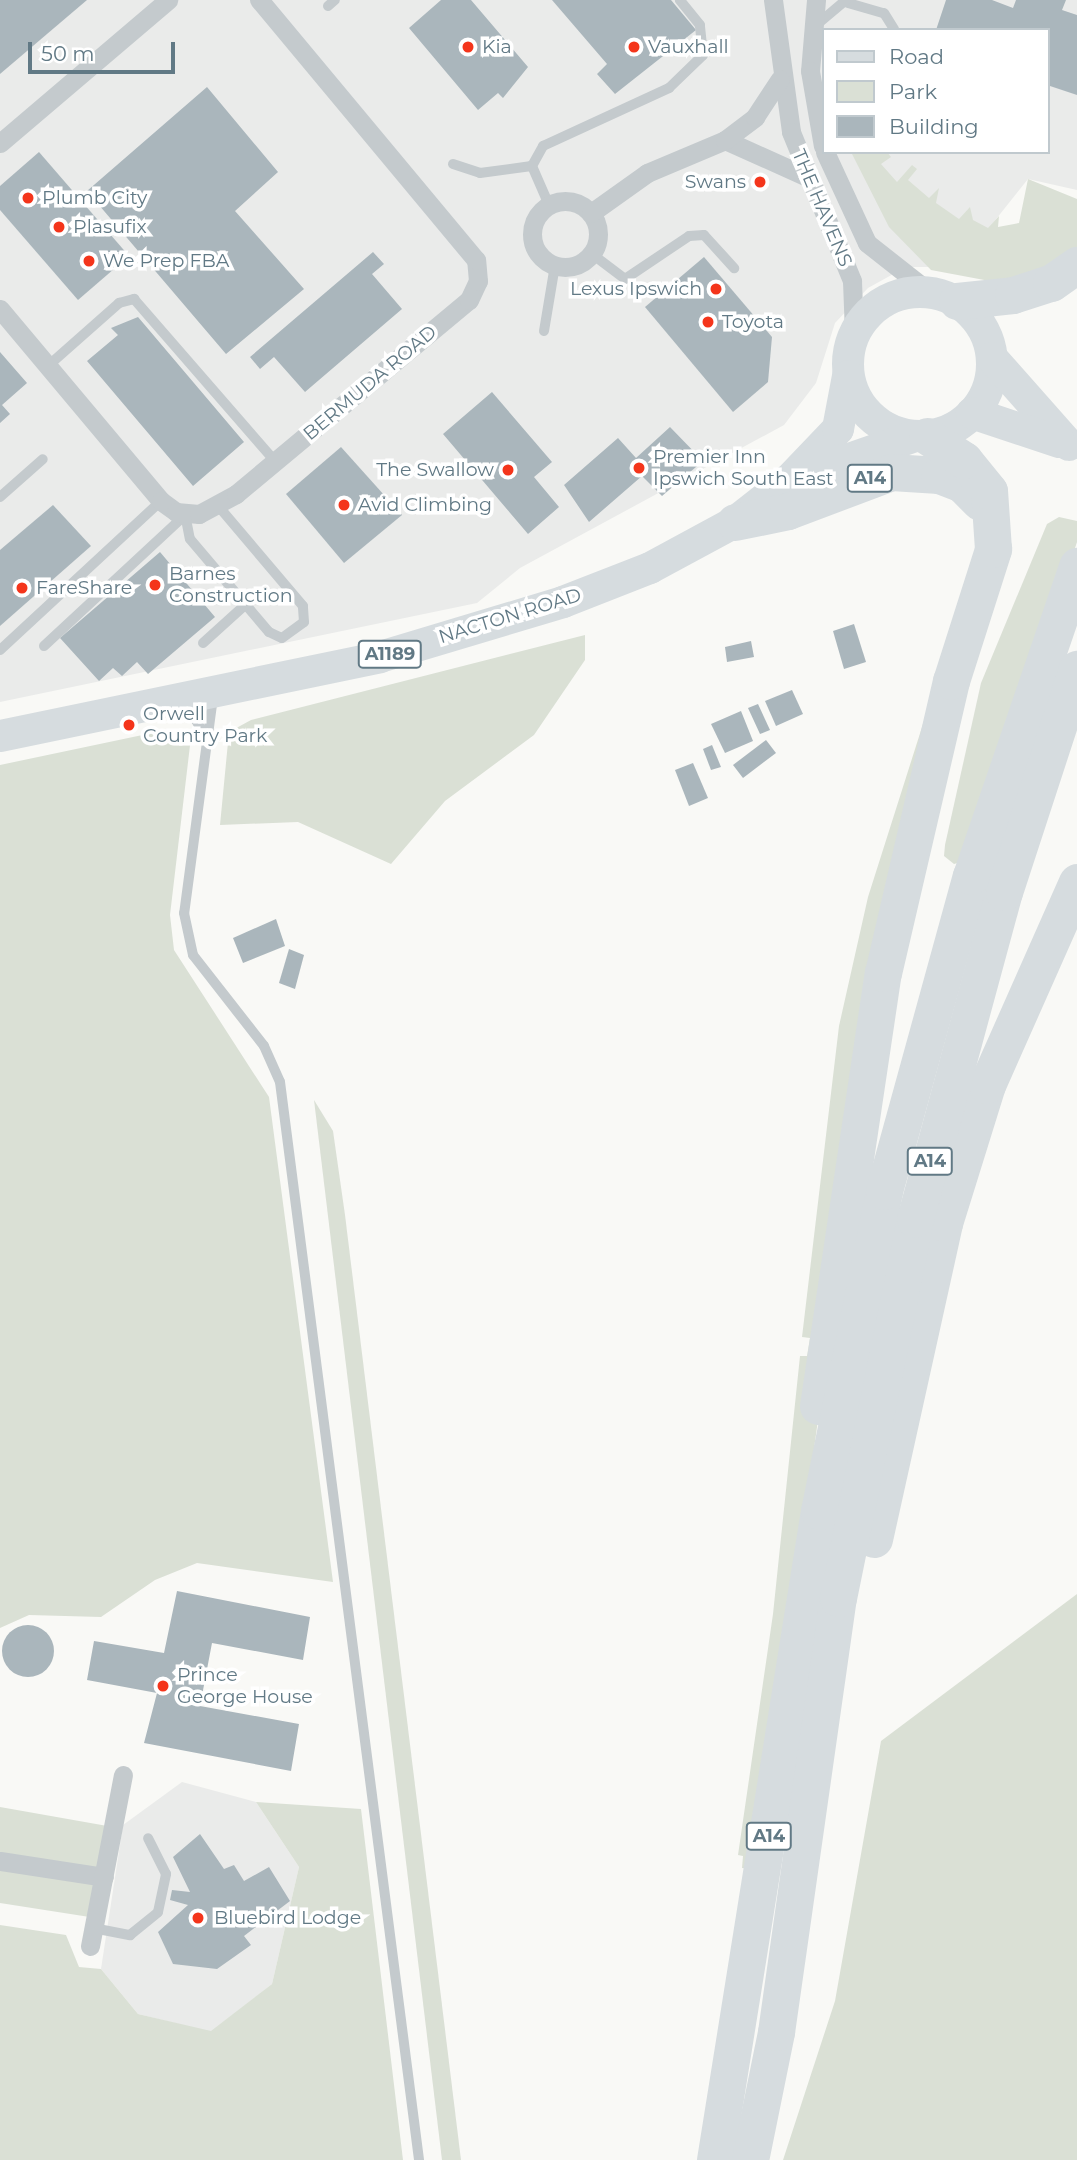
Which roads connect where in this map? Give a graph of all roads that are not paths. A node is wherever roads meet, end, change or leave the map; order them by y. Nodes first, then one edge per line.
1 (168, 0) edge
2 (259, 0) edge
3 (680, 0) edge
4 (773, 0) edge
5 (816, 0) edge
6 (847, 1) edge
7 (893, 28) edge
8 (811, 29) junction
9 (780, 79) junction
10 (725, 140) junction
11 (822, 140) edge
12 (0, 143) edge
13 (826, 154) edge
14 (453, 164) dead end
15 (532, 166) junction
16 (805, 176) junction
17 (549, 205) junction
18 (591, 213) junction
19 (592, 254) junction
20 (555, 265) junction
21 (1077, 265) edge
22 (734, 268) dead end
23 (942, 296) junction
24 (0, 309) edge
25 (544, 331) dead end
26 (854, 333) junction
27 (992, 358) junction
28 (49, 365) junction
29 (848, 376) junction
30 (972, 414) junction
31 (921, 436) junction
32 (1073, 445) edge
33 (43, 459) dead end
34 (275, 461) junction
35 (790, 479) junction
36 (0, 497) edge
37 (162, 501) junction
38 (219, 508) junction
39 (186, 514) junction
40 (992, 520) junction
41 (735, 522) junction
42 (1077, 566) edge
43 (246, 605) junction
44 (203, 643) dead end
45 (44, 646) dead end
46 (0, 650) edge
47 (1077, 669) edge
48 (199, 696) junction
49 (204, 735) junction
50 (0, 736) edge
51 (1077, 882) edge
52 (819, 1511) junction
53 (830, 1665) junction
54 (123, 1774) dead end
55 (148, 1838) dead end
56 (0, 1861) edge
57 (104, 1877) junction
58 (92, 1937) joint
59 (419, 2160) edge
60 (715, 2160) edge
61 (750, 2160) edge

1 - 12 street
2 - 34 street, BERMUDA ROAD
3 - 15 lane
4 - 9 street, THE HAVENS
5 - 8 street, THE HAVENS
6 - 7 lane
6 - 8 lane
8 - 11 street, THE HAVENS
9 - 10 street
9 - 16 street, THE HAVENS
10 - 16 street
10 - 18 street
13 - 23 street, THE HAVENS
14 - 15 lane
15 - 17 lane
16 - 26 street, THE HAVENS
17 - 18 street
17 - 20 street
18 - 19 street
19 - 20 street
19 - 22 lane
20 - 25 lane
21 - 23 highway
23 - 26 main road
23 - 27 main road
24 - 28 street
26 - 29 main road
27 - 30 main road
27 - 32 main road
28 - 34 lane
28 - 37 street
29 - 31 main road
29 - 35 main road, NACTON ROAD / A1189
30 - 31 main road
30 - 32 main road
31 - 35 main road, NACTON ROAD / A1189
31 - 40 highway, A14
33 - 36 lane
34 - 38 street, BERMUDA ROAD
35 - 41 main road, NACTON ROAD / A1189
37 - 39 street
37 - 46 lane
38 - 39 street, BERMUDA ROAD
38 - 43 lane
39 - 43 lane
39 - 45 lane
40 - 41 highway, A14
40 - 52 highway, A14
41 - 48 main road, NACTON ROAD / A1189
42 - 52 highway, A14
43 - 44 lane
47 - 53 highway, A14
48 - 49 lane
48 - 49 lane
48 - 50 main road, NACTON ROAD / A1189
49 - 59 lane
51 - 53 highway, A14
52 - 60 highway, A14
53 - 61 highway, A14
54 - 57 street
55 - 58 lane
56 - 57 street
57 - 58 street

